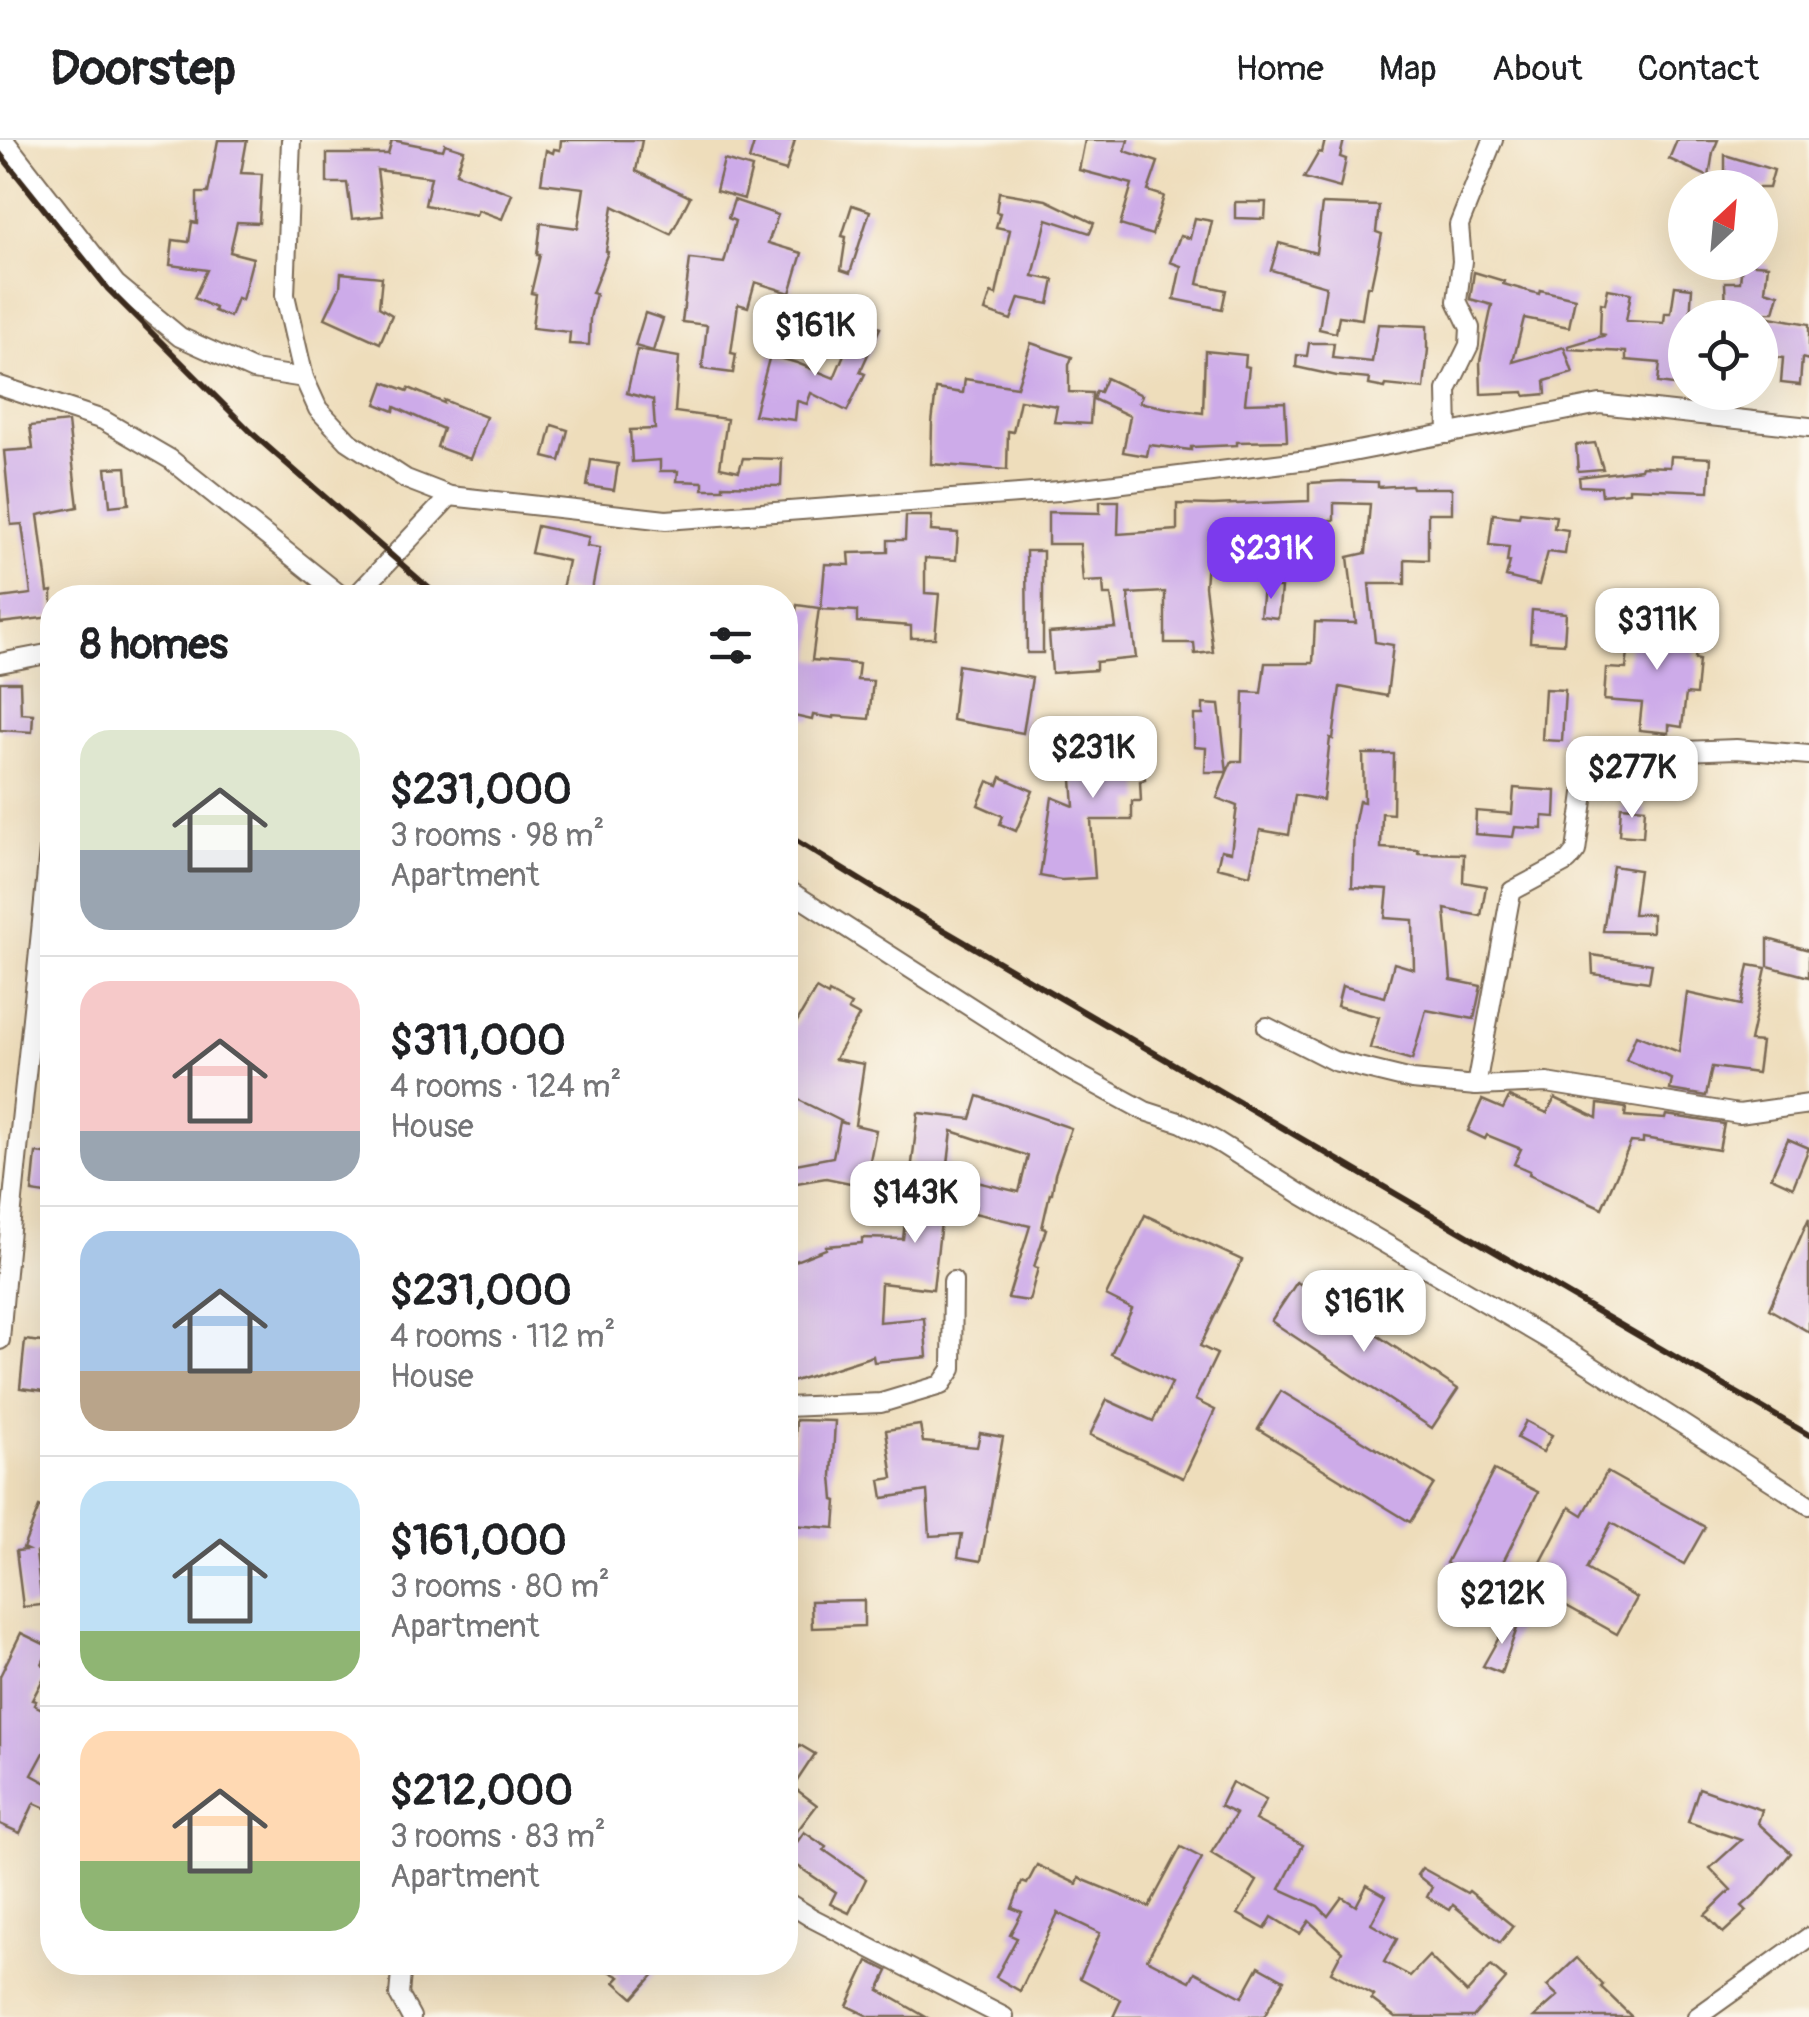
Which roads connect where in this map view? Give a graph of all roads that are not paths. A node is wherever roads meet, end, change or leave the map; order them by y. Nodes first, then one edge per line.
1 (4, 140) edge
2 (290, 140) edge
3 (1493, 140) edge
4 (304, 378) junction
5 (0, 386) edge
6 (1809, 427) edge
7 (1448, 434) junction
8 (450, 496) junction
9 (328, 585) edge
10 (366, 585) edge
11 (40, 655) edge
12 (0, 663) edge
13 (1809, 755) edge
14 (798, 896) edge
15 (40, 937) edge
16 (1266, 1027) dead end
17 (1476, 1086) junction
18 (1809, 1104) edge
19 (953, 1281) dead end
20 (0, 1340) edge
21 (798, 1407) edge
22 (1809, 1504) edge
23 (798, 1908) edge
24 (1809, 1937) edge
25 (401, 1975) edge
26 (411, 2017) edge
27 (1004, 2017) edge
28 (1696, 2017) edge

1 - 4 street
2 - 4 street
3 - 7 street
4 - 8 street
5 - 9 street
6 - 7 street
7 - 8 street
8 - 10 street
11 - 12 street
13 - 17 street
14 - 22 street
15 - 20 street
16 - 17 street
17 - 18 street
19 - 21 street
23 - 27 street
24 - 28 street
25 - 26 street

